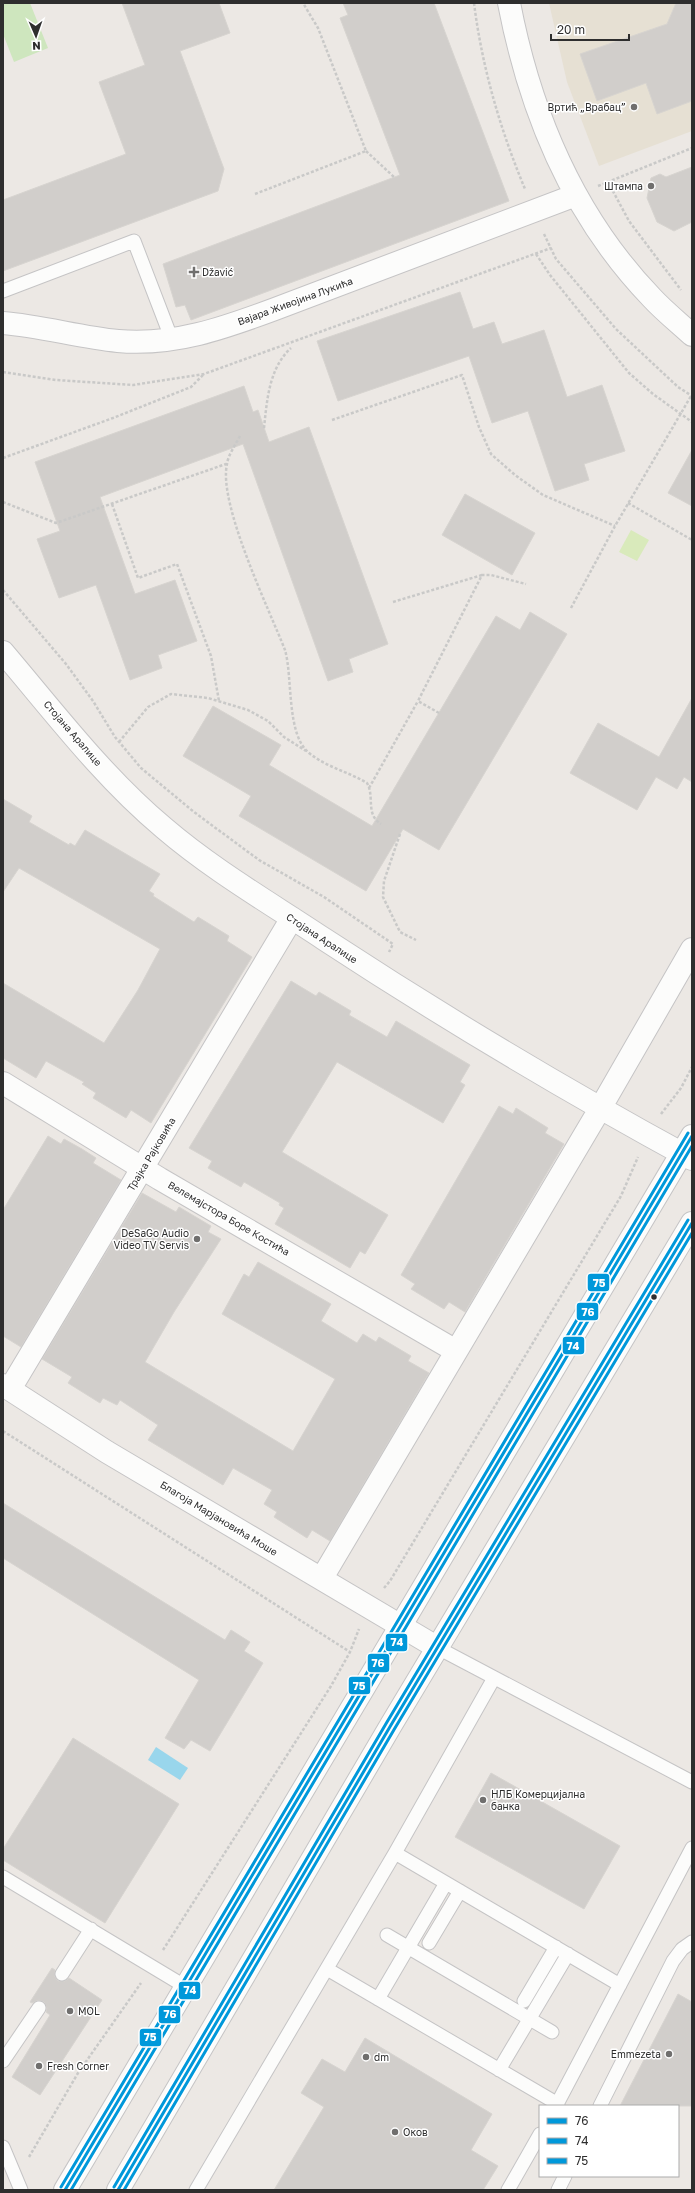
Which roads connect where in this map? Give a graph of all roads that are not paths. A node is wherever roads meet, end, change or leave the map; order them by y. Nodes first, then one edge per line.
1 (509, 3) edge
2 (576, 195) junction
3 (3, 291) edge
4 (3, 323) edge
5 (692, 335) edge
6 (172, 340) junction
7 (6, 663) edge
8 (292, 918) junction
9 (692, 949) edge
10 (3, 1083) edge
11 (601, 1108) junction
12 (689, 1149) edge
13 (143, 1168) junction
14 (692, 1223) edge
15 (456, 1350) junction
16 (5, 1391) edge
17 (322, 1578) junction
18 (400, 1626) junction
19 (438, 1648) junction
20 (494, 1678) junction
21 (692, 1782) edge
22 (692, 1848) edge
23 (395, 1853) junction
24 (3, 1877) edge
25 (446, 1883) junction
26 (460, 1891) junction
27 (91, 1929) junction
28 (387, 1935) dead end
29 (692, 1942) edge
30 (429, 1943) dead end
31 (408, 1947) junction
32 (556, 1947) junction
33 (568, 1954) junction
34 (327, 1969) junction
35 (62, 1974) dead end
36 (620, 1985) junction
37 (186, 1987) junction
38 (378, 1999) junction
39 (524, 2001) dead end
40 (39, 2008) dead end
41 (530, 2018) junction
42 (552, 2032) dead end
43 (3, 2061) edge
44 (499, 2070) junction
45 (557, 2105) edge
46 (601, 2105) edge
47 (539, 2136) edge
48 (3, 2147) edge
49 (564, 2177) edge
50 (19, 2184) edge
51 (65, 2190) edge
52 (118, 2190) edge
53 (196, 2190) edge
54 (508, 2190) edge
55 (558, 2190) edge

1 - 2 street
2 - 5 street
2 - 6 street, Вајара Живојина Лукића
3 - 6 lane
4 - 6 street, Вајара Живојина Лукића
7 - 8 street, Стојана Аралице
8 - 11 street, Стојана Аралице
8 - 13 street, Трајка Рајковића
9 - 11 street
10 - 13 street, Велемајстора Боре Костића
11 - 12 street, Стојана Аралице
11 - 15 street
12 - 18 street
13 - 15 street, Велемајстора Боре Костића
13 - 16 street, Трајка Рајковића
14 - 19 street
15 - 17 street
16 - 17 street, Благоја Марјановића Моше
17 - 18 street, Благоја Марјановића Моше
18 - 19 street, Благоја Марјановића Моше
18 - 37 street
19 - 20 lane
19 - 52 street
20 - 21 lane
20 - 23 lane
22 - 36 lane
23 - 25 lane
23 - 34 lane
24 - 27 lane
25 - 26 lane
25 - 31 lane
26 - 30 lane
26 - 32 lane
27 - 35 lane
27 - 37 lane
28 - 31 lane
29 - 46 lane
31 - 38 lane
31 - 41 lane
32 - 33 lane
32 - 39 lane
33 - 36 lane
33 - 41 lane
34 - 38 lane
34 - 53 lane
36 - 45 lane
37 - 51 street
38 - 44 lane
40 - 43 lane
41 - 42 lane
41 - 44 lane
44 - 45 lane
47 - 54 lane
48 - 50 lane
49 - 55 lane

